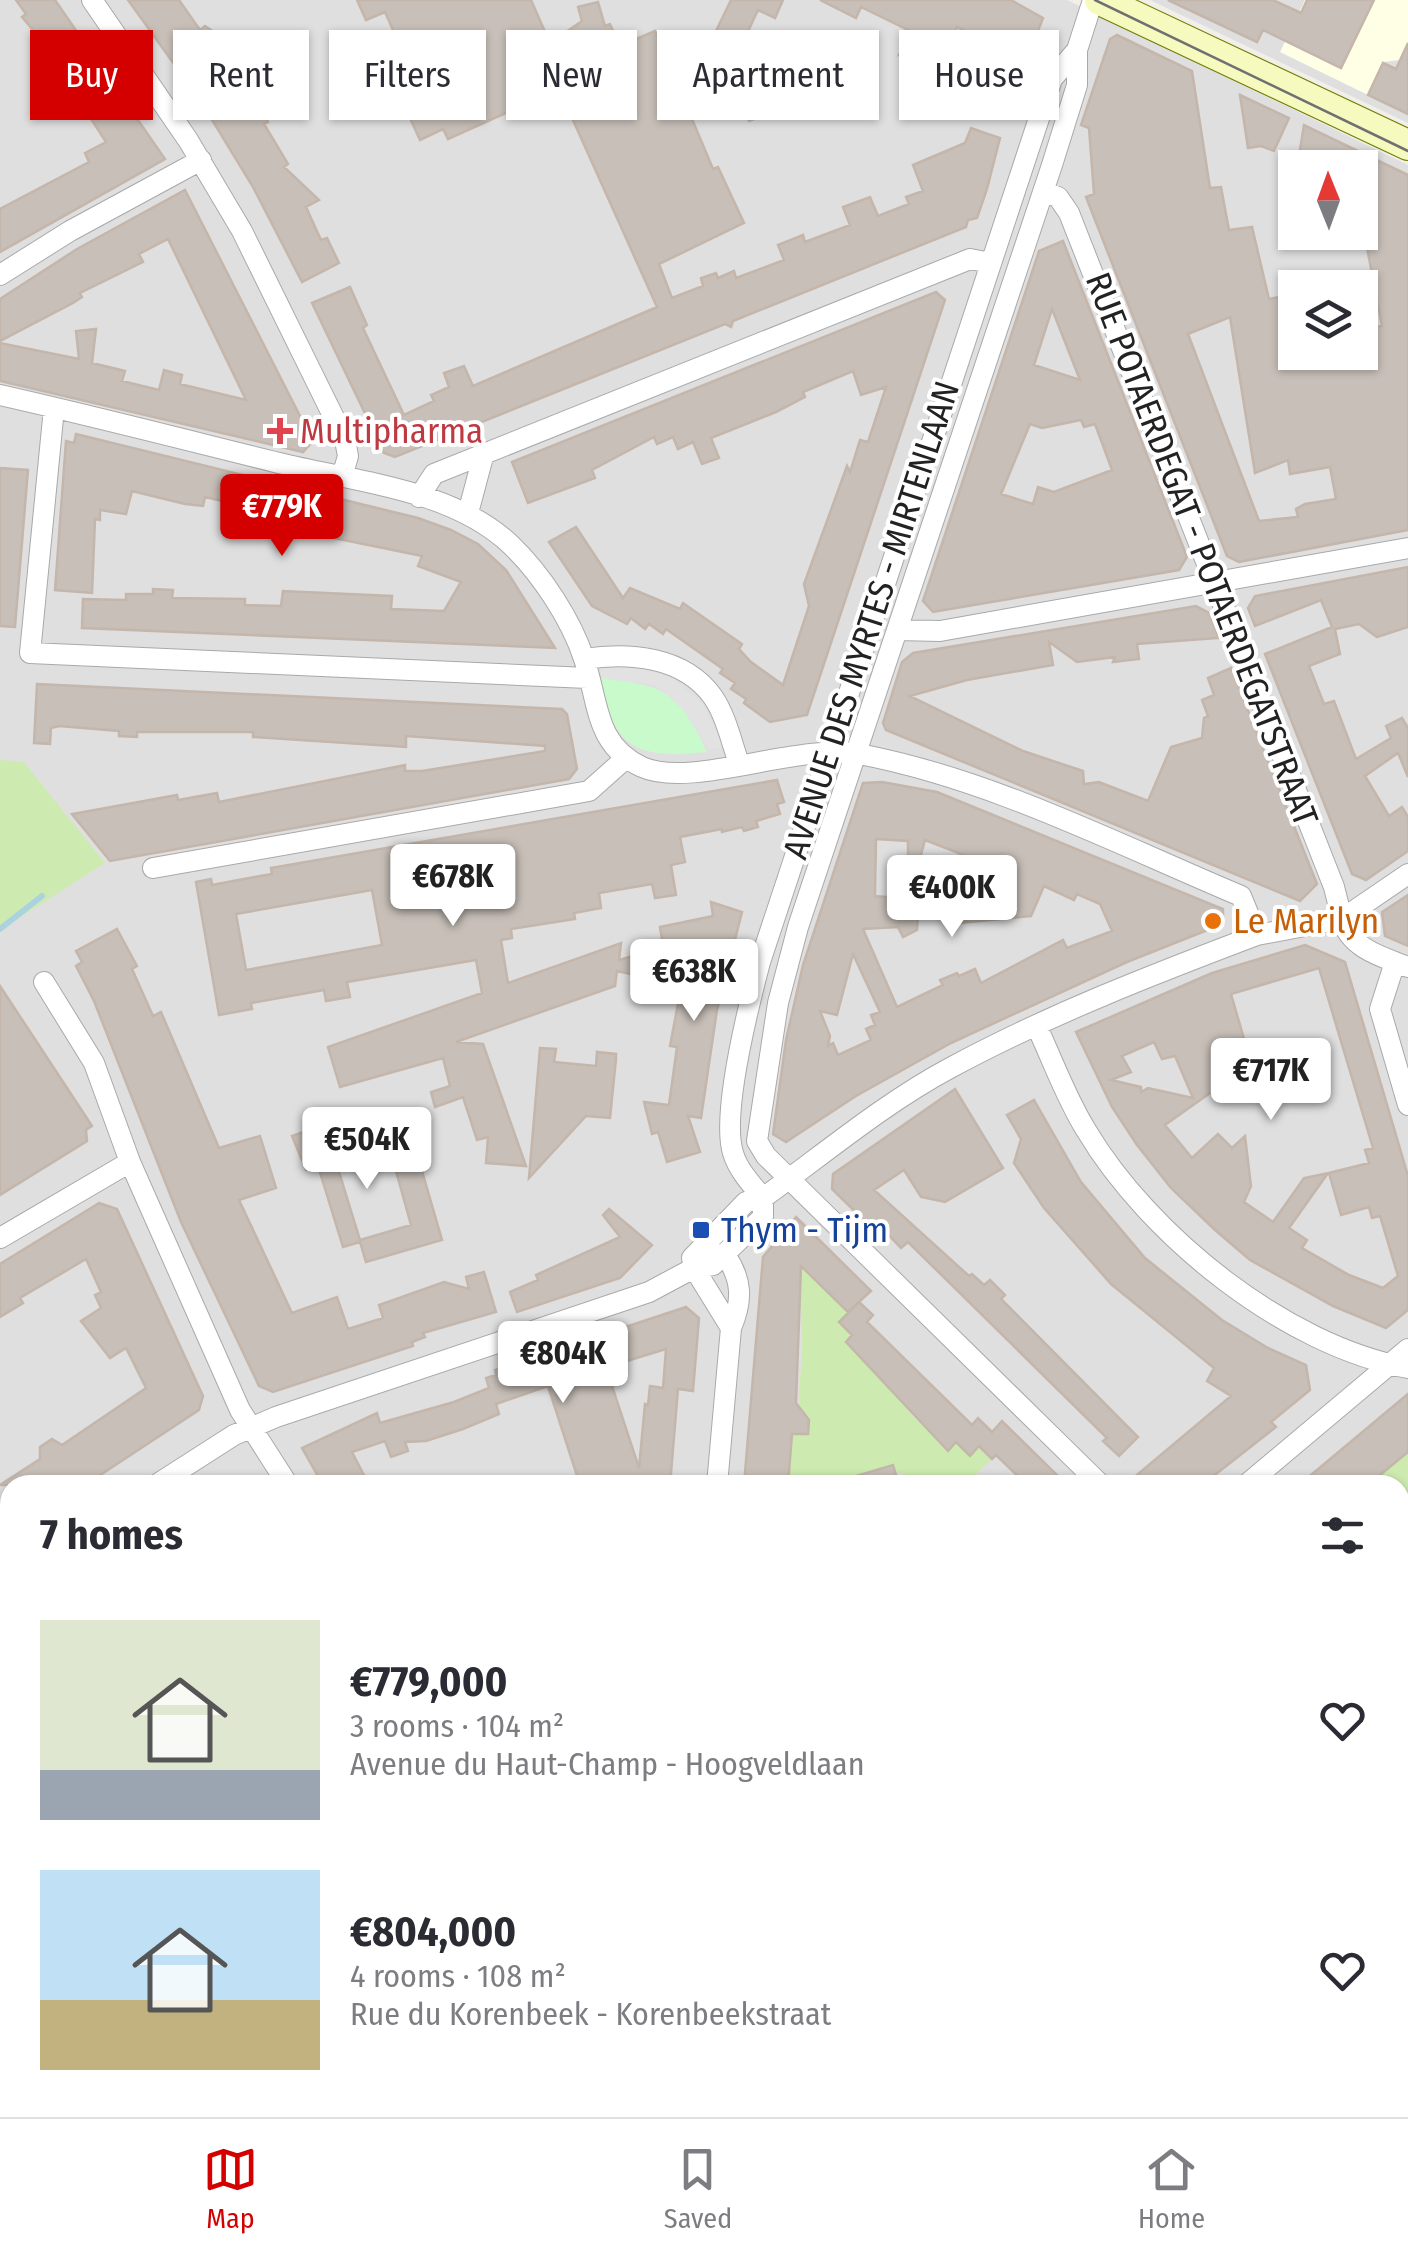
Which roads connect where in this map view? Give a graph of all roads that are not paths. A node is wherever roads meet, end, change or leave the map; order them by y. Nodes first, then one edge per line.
1 (92, 0) edge
2 (1096, 0) edge
3 (1139, 0) edge
4 (1076, 50) junction
5 (1222, 54) junction
6 (1408, 145) edge
7 (202, 160) junction
8 (1044, 192) junction
9 (991, 263) junction
10 (0, 275) edge
11 (0, 395) edge
12 (54, 408) junction
13 (484, 453) junction
14 (342, 477) junction
15 (420, 497) junction
16 (468, 513) junction
17 (1408, 548) edge
18 (1218, 584) junction
19 (898, 630) junction
20 (586, 668) junction
21 (826, 754) junction
22 (856, 754) junction
23 (626, 758) junction
24 (739, 763) junction
25 (153, 868) dead end
26 (1408, 874) edge
27 (1342, 919) junction
28 (1257, 935) junction
29 (1402, 964) edge
30 (44, 982) dead end
31 (1038, 1027) junction
32 (1408, 1105) edge
33 (130, 1162) junction
34 (790, 1179) junction
35 (763, 1198) junction
36 (0, 1238) edge
37 (726, 1256) junction
38 (697, 1259) junction
39 (731, 1328) junction
40 (1408, 1349) edge
41 (1399, 1366) edge
42 (253, 1427) junction
43 (173, 1475) edge
44 (282, 1475) edge
45 (718, 1475) edge
46 (1090, 1475) edge
47 (1257, 1475) edge

1 - 7 street
2 - 4 street, AVENUE DES MYRTES - MIRTENLAAN
2 - 5 main road
3 - 5 main road
4 - 8 street, AVENUE DES MYRTES - MIRTENLAAN
4 - 9 street, AVENUE DES MYRTES - MIRTENLAAN
5 - 6 main road
7 - 10 street
7 - 14 street
8 - 18 street, RUE POTAERDEGAT - POTAERDEGATSTRAAT
8 - 19 street, AVENUE DES MYRTES - MIRTENLAAN
9 - 13 street
9 - 21 street, AVENUE DES MYRTES - MIRTENLAAN
11 - 12 street
12 - 14 street
12 - 20 street
13 - 15 street
13 - 16 street
14 - 15 street
15 - 16 street
16 - 20 street
17 - 18 street
18 - 19 street
18 - 27 street, RUE POTAERDEGAT - POTAERDEGATSTRAAT
19 - 22 street, AVENUE DES MYRTES - MIRTENLAAN
20 - 23 street
20 - 24 street
21 - 22 street
21 - 24 street
21 - 35 street, AVENUE DES MYRTES - MIRTENLAAN
22 - 28 street
22 - 34 street, AVENUE DES MYRTES - MIRTENLAAN
23 - 24 street
23 - 25 street
26 - 27 street
27 - 28 street
27 - 29 street
28 - 31 street
29 - 32 street
30 - 33 street
31 - 34 street
31 - 41 street
33 - 36 street
33 - 42 street
34 - 35 street
34 - 46 street, AVENUE DES MYRTES - MIRTENLAAN
35 - 37 street
35 - 38 street
37 - 38 street
37 - 39 street
38 - 39 street
38 - 42 street
39 - 45 street
40 - 41 street
41 - 47 street
42 - 43 street
42 - 44 street

